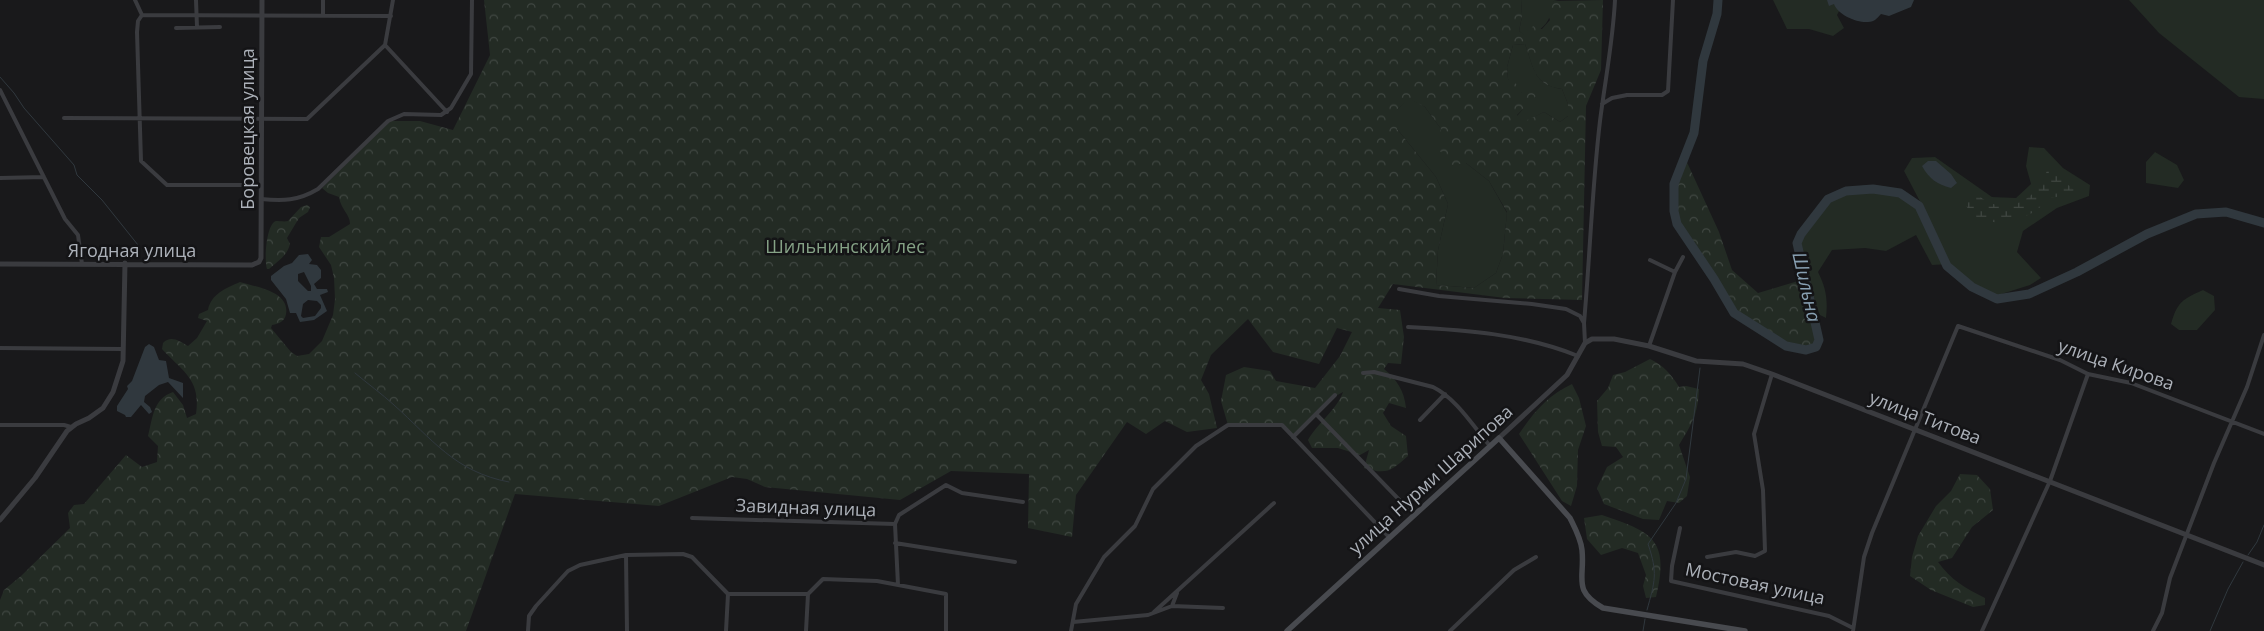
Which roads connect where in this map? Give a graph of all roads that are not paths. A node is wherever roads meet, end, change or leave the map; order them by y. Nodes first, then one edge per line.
1 (134, 0) edge
2 (196, 0) edge
3 (262, 0) edge
4 (323, 0) edge
5 (393, 0) edge
6 (472, 0) edge
7 (1615, 0) edge
8 (1673, 0) edge
9 (324, 15) junction
10 (142, 16) junction
11 (196, 16) junction
12 (262, 16) junction
13 (391, 16) junction
14 (196, 27) junction
15 (220, 27) dead end
16 (176, 28) dead end
17 (385, 45) junction
18 (0, 90) edge
19 (1602, 104) junction
20 (447, 112) junction
21 (64, 118) dead end
22 (141, 119) junction
23 (262, 119) junction
24 (44, 177) junction
25 (0, 178) edge
26 (261, 185) junction
27 (261, 199) junction
28 (1683, 257) dead end
29 (261, 258) joint
30 (1650, 260) dead end
31 (0, 264) edge
32 (82, 264) junction
33 (124, 264) junction
34 (1675, 272) junction
35 (1400, 289) dead end
36 (1584, 323) junction
37 (1408, 327) dead end
38 (2264, 335) edge
39 (1585, 343) junction
40 (1649, 346) junction
41 (0, 348) edge
42 (123, 349) junction
43 (1578, 356) junction
44 (1363, 373) dead end
45 (1772, 374) junction
46 (2088, 374) junction
47 (1445, 394) junction
48 (1335, 395) dead end
49 (1316, 414) junction
50 (1420, 420) dead end
51 (2233, 421) junction
52 (0, 425) edge
53 (71, 427) junction
54 (1915, 429) junction
55 (2264, 434) edge
56 (1293, 437) junction
57 (1499, 438) junction
58 (1490, 446) junction
59 (2050, 481) junction
60 (1023, 502) dead end
61 (1274, 503) dead end
62 (1414, 514) junction
63 (692, 518) dead end
64 (0, 520) edge
65 (894, 524) junction
66 (1680, 528) dead end
67 (2186, 536) junction
68 (1389, 537) junction
69 (895, 544) junction
70 (626, 555) junction
71 (1536, 556) dead end
72 (1707, 557) dead end
73 (1015, 562) dead end
74 (2264, 565) edge
75 (898, 585) junction
76 (1177, 593) junction
77 (728, 594) junction
78 (808, 594) junction
79 (1172, 606) junction
80 (1223, 608) dead end
81 (1154, 612) junction
82 (1073, 622) junction
83 (1853, 629) edge
84 (528, 631) edge
85 (627, 631) edge
86 (726, 631) edge
87 (806, 631) edge
88 (946, 631) edge
89 (1071, 631) edge
90 (1287, 631) edge
91 (1450, 631) edge
92 (1745, 631) edge
93 (1982, 631) edge
94 (2153, 631) edge

1 - 10 street
2 - 11 street
3 - 12 street, Боровецкая улица
4 - 9 street
5 - 13 street
6 - 20 street
7 - 19 street
8 - 19 street
9 - 12 street
9 - 13 street
10 - 11 street
10 - 22 street
11 - 12 street
11 - 14 street
12 - 23 street, Боровецкая улица
13 - 17 street
14 - 15 street
14 - 16 street
17 - 20 street
17 - 23 street
18 - 24 street
19 - 36 street
20 - 27 street
21 - 22 street
22 - 23 street
22 - 26 street
23 - 26 street, Боровецкая улица
24 - 25 street
24 - 32 street
26 - 27 street, Боровецкая улица
27 - 29 street, Боровецкая улица
28 - 34 street
29 - 33 street, Ягодная улица
30 - 34 street
31 - 32 street, Ягодная улица
32 - 33 street, Ягодная улица
33 - 42 street
34 - 40 street
35 - 36 street
36 - 39 street
37 - 43 street
38 - 51 street
39 - 40 street, улица Титова
39 - 43 street, улица Нурми Шарипова
40 - 45 street, улица Титова
41 - 42 street
42 - 53 street
43 - 57 street, улица Нурми Шарипова
44 - 47 street
45 - 54 street, улица Титова
45 - 72 street
46 - 51 street, улица Кирова
46 - 54 street, улица Кирова
46 - 59 street
47 - 50 street
47 - 58 street
48 - 49 street
49 - 56 street
49 - 62 street
51 - 55 street, улица Кирова
51 - 67 street
52 - 53 street
53 - 64 street
54 - 59 street, улица Титова
54 - 83 street
56 - 68 street
56 - 82 street
57 - 58 main road, улица Нурми Шарипова
57 - 92 main road
58 - 62 main road, улица Нурми Шарипова
59 - 67 street, улица Титова
59 - 93 street
60 - 65 street, Завидная улица
61 - 76 street
62 - 68 main road, улица Нурми Шарипова
63 - 65 street, Завидная улица
65 - 69 street
66 - 83 street, Мостовая улица
67 - 74 street, улица Титова
67 - 94 street
68 - 90 main road, улица Нурми Шарипова
69 - 73 street
69 - 75 street
70 - 77 street
70 - 84 street
70 - 85 street
71 - 91 street
75 - 78 street
75 - 88 street
76 - 79 street
76 - 81 street
77 - 78 street
77 - 86 street
78 - 87 street
79 - 80 street
79 - 81 street
81 - 82 street
82 - 89 street

